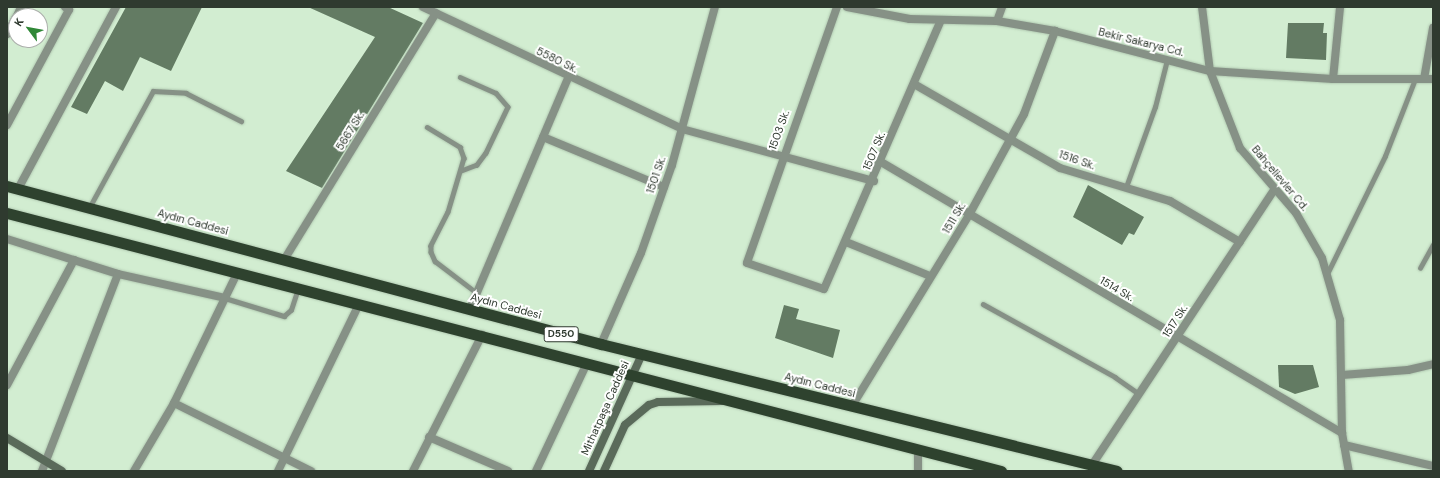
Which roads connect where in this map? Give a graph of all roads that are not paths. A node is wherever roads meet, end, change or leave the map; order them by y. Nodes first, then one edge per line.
1 (116, 7) edge
2 (423, 7) edge
3 (715, 7) edge
4 (837, 7) edge
5 (846, 7) edge
6 (1002, 7) edge
7 (1202, 7) edge
8 (1340, 7) edge
9 (67, 9) edge
10 (436, 13) junction
11 (941, 20) junction
12 (997, 21) junction
13 (1433, 28) edge
14 (1055, 31) junction
15 (1167, 60) junction
16 (1210, 71) junction
17 (460, 77) dead end
18 (568, 78) junction
19 (1333, 78) junction
20 (1415, 79) junction
21 (1424, 79) junction
22 (1433, 79) edge
23 (914, 84) junction
24 (241, 121) dead end
25 (7, 125) edge
26 (427, 128) dead end
27 (682, 129) junction
28 (543, 137) junction
29 (1009, 141) junction
30 (782, 156) junction
31 (881, 162) junction
32 (462, 171) junction
33 (874, 181) junction
34 (664, 187) junction
35 (1126, 187) junction
36 (12, 188) edge
37 (1275, 189) junction
38 (89, 208) junction
39 (7, 213) edge
40 (969, 215) junction
41 (7, 239) edge
42 (846, 242) junction
43 (1240, 242) junction
44 (1433, 244) edge
45 (74, 260) junction
46 (284, 260) junction
47 (1420, 268) dead end
48 (237, 273) junction
49 (118, 274) junction
50 (1327, 274) junction
51 (930, 276) junction
52 (298, 288) junction
53 (824, 289) joint
54 (477, 294) junction
55 (225, 298) junction
56 (358, 304) junction
57 (983, 304) dead end
58 (470, 309) junction
59 (482, 335) junction
60 (1177, 337) junction
61 (601, 344) junction
62 (642, 354) junction
63 (587, 363) junction
64 (1433, 364) edge
65 (632, 374) junction
66 (1342, 375) junction
67 (7, 385) edge
68 (1139, 394) junction
69 (736, 401) junction
70 (174, 403) junction
71 (852, 406) junction
72 (1342, 433) junction
73 (429, 437) junction
74 (7, 438) edge
75 (1344, 445) junction
76 (918, 449) junction
77 (286, 458) junction
78 (1346, 458) junction
79 (46, 463) junction
80 (1092, 465) junction
81 (1433, 466) edge
82 (42, 471) edge
83 (62, 471) edge
84 (134, 471) edge
85 (278, 471) edge
86 (311, 471) edge
87 (413, 471) edge
88 (508, 471) edge
89 (536, 471) edge
90 (589, 471) edge
91 (604, 471) edge
92 (918, 471) edge
93 (1000, 471) edge
94 (1117, 471) edge
95 (1342, 471) edge
96 (1349, 471) edge

1 - 36 street
2 - 10 street, 5580 Sk.
3 - 27 street, 1501 Sk.
4 - 30 street, 1503 Sk.
5 - 11 street, Bekir Sakarya Cd.
6 - 12 street
7 - 16 street, Bahçelievler Cd.
8 - 19 street
9 - 25 street
10 - 18 street, 5580 Sk.
10 - 46 street, 5667 Sk.
11 - 12 street, Bekir Sakarya Cd.
11 - 23 street, 1507 Sk.
12 - 14 street, Bekir Sakarya Cd.
13 - 21 street
14 - 15 street, Bekir Sakarya Cd.
14 - 29 street, 1511 Sk.
15 - 16 street, Bekir Sakarya Cd.
15 - 35 lane
16 - 19 street, Bekir Sakarya Cd.
16 - 37 street, Bahçelievler Cd.
17 - 32 lane
18 - 27 street, 5580 Sk.
18 - 28 street
19 - 20 street, Bekir Sakarya Cd.
20 - 21 street, Bekir Sakarya Cd.
20 - 50 lane
21 - 22 street, Bekir Sakarya Cd.
23 - 29 street, 1516 Sk.
23 - 31 street, 1507 Sk.
24 - 38 lane
26 - 32 lane
27 - 30 street, 5580 Sk.
27 - 34 street, 1501 Sk.
28 - 34 street
28 - 54 street
29 - 35 street, 1516 Sk.
29 - 40 street, 1511 Sk.
30 - 33 street, 5580 Sk.
30 - 53 street, 1503 Sk.
31 - 33 street, 1507 Sk.
31 - 40 street, 1514 Sk.
32 - 54 lane
33 - 42 street, 1507 Sk.
34 - 61 street, 1501 Sk.
35 - 43 street, 1516 Sk.
36 - 38 highway, Aydın Caddesi / D550
37 - 43 street, 1517 Sk.
37 - 50 street, Bahçelievler Cd.
38 - 46 highway, Aydın Caddesi / D550
39 - 48 highway, D550
40 - 51 street, 1511 Sk.
40 - 60 street, 1514 Sk.
41 - 45 street
42 - 51 street
42 - 53 street, 1507 Sk.
43 - 60 street, 1517 Sk.
44 - 47 lane
45 - 49 street
45 - 67 street
46 - 58 highway, Aydın Caddesi / D550
48 - 52 highway, D550
48 - 55 street
49 - 55 street
49 - 79 street
50 - 66 street, Bahçelievler Cd.
51 - 71 street, 1511 Sk.
52 - 55 lane
52 - 56 highway, D550
54 - 58 street
55 - 70 street
56 - 59 highway, D550
56 - 77 street
57 - 68 lane
58 - 61 highway, Aydın Caddesi / D550
59 - 63 highway, D550
59 - 73 street
60 - 68 street, 1517 Sk.
60 - 72 street, 1514 Sk.
61 - 62 highway, Aydın Caddesi / D550
62 - 65 main road, Mithatpaşa Caddesi
62 - 71 highway, Aydın Caddesi / D550
63 - 65 highway, D550
63 - 89 street
64 - 66 street
65 - 69 highway, D550
65 - 90 main road, Mithatpaşa Caddesi
66 - 72 street, Bahçelievler Cd.
68 - 80 street, 1517 Sk.
69 - 76 highway, D550
69 - 91 main road
70 - 77 street
70 - 84 street
71 - 80 highway, Aydın Caddesi / D550
72 - 75 street, Bahçelievler Cd.
73 - 87 street
73 - 88 street
74 - 79 main road
75 - 78 street, Bahçelievler Cd.
75 - 81 street
76 - 92 street
76 - 93 highway, D550
77 - 85 street
77 - 86 street
78 - 95 street
78 - 96 street, Bahçelievler Cd.
79 - 82 street
79 - 83 main road
80 - 94 highway, Aydın Caddesi / D550

